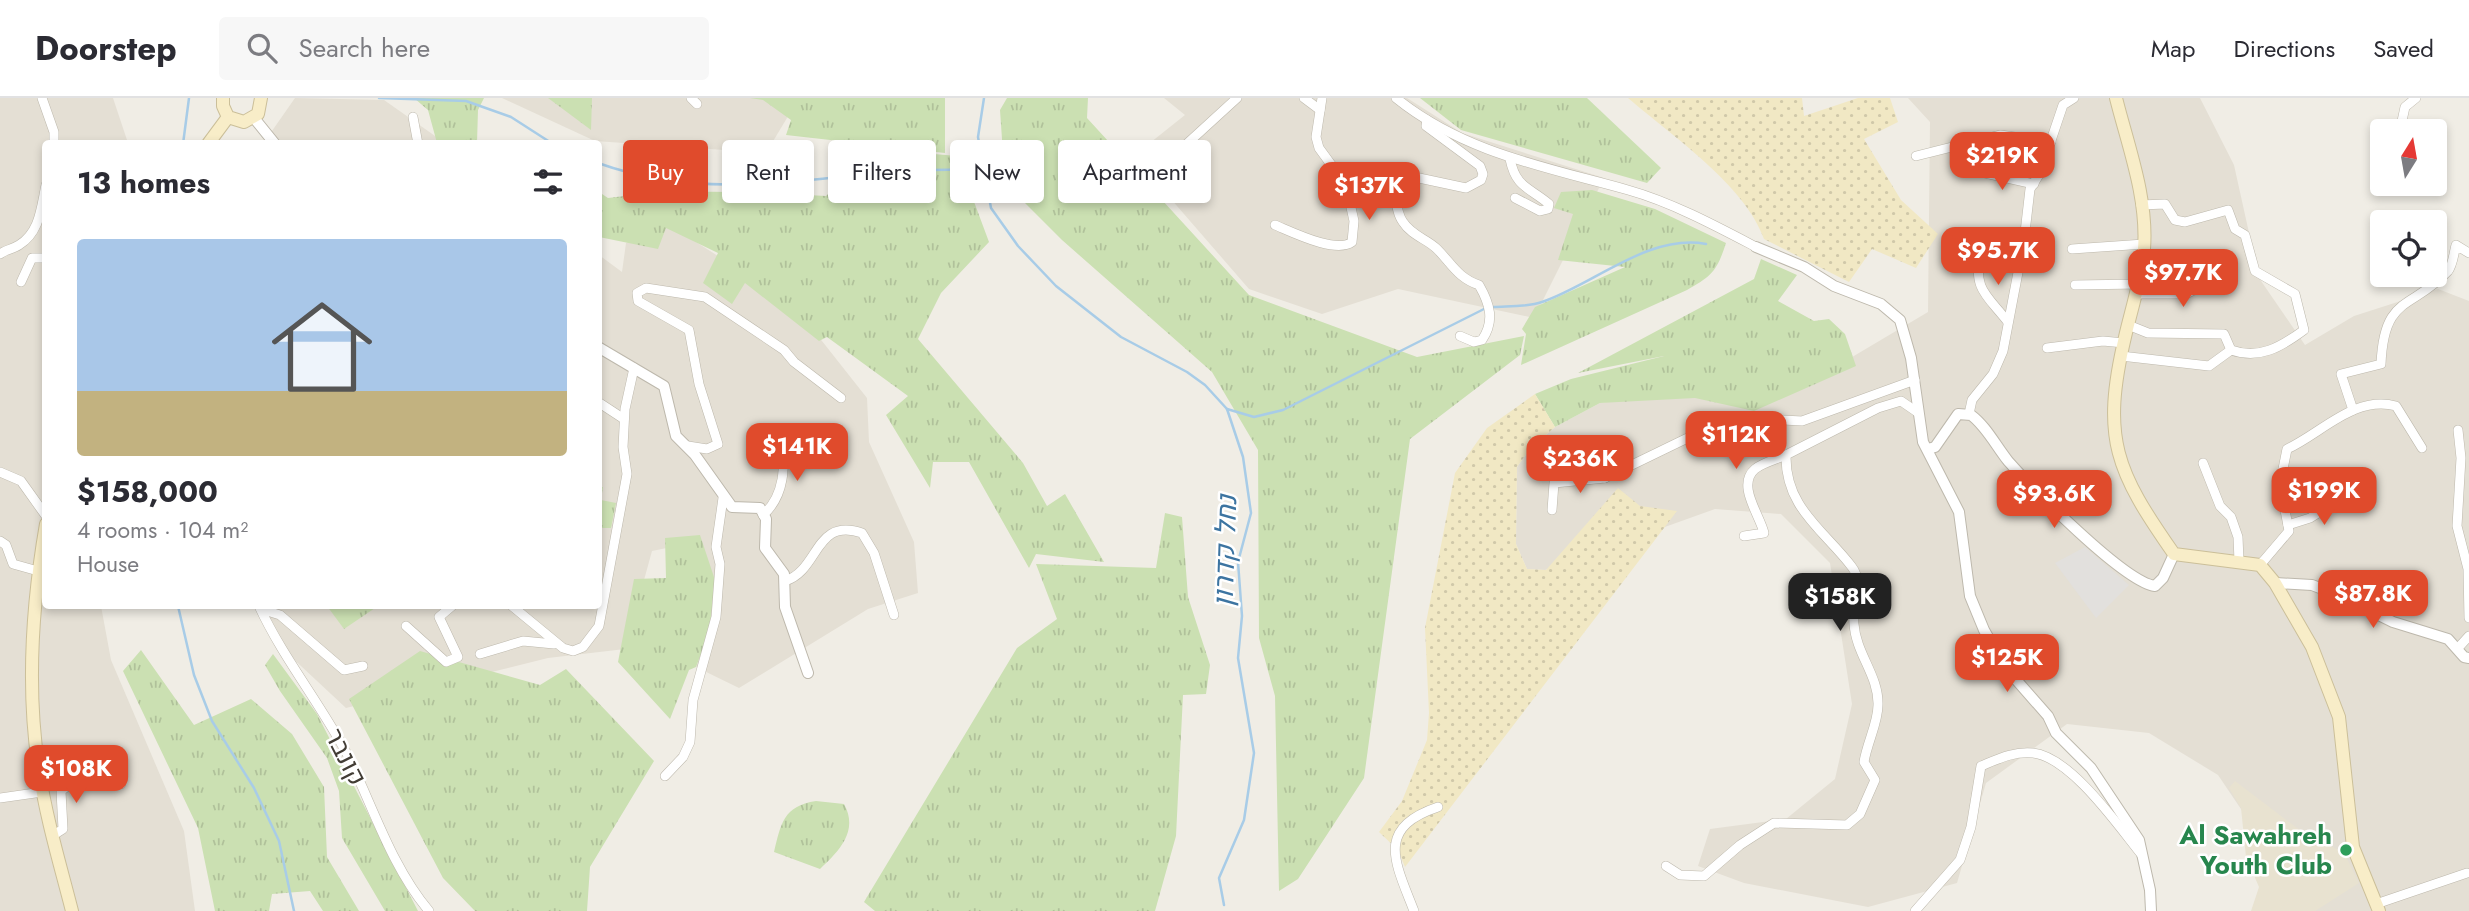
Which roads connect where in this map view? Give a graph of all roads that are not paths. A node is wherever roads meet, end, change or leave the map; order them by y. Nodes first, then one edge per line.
1 (41, 98) edge
2 (223, 98) edge
3 (261, 98) edge
4 (1237, 98) edge
5 (1304, 98) edge
6 (1322, 98) edge
7 (1396, 98) edge
8 (2074, 98) edge
9 (2116, 98) edge
10 (2416, 98) edge
11 (1320, 110) junction
12 (228, 117) junction
13 (413, 117) dead end
14 (254, 118) junction
15 (2402, 119) edge
16 (1427, 120) junction
17 (54, 140) edge
18 (211, 140) edge
19 (272, 140) edge
20 (417, 140) edge
21 (1191, 140) edge
22 (2051, 142) junction
23 (1916, 156) dead end
24 (1510, 159) junction
25 (1976, 170) dead end
26 (2034, 184) junction
27 (1515, 198) dead end
28 (42, 204) edge
29 (2141, 205) junction
30 (1275, 225) dead end
31 (2144, 244) junction
32 (1756, 247) joint
33 (2072, 249) dead end
34 (1980, 253) dead end
35 (2469, 253) edge
36 (0, 254) edge
37 (42, 258) edge
38 (2217, 278) dead end
39 (21, 282) dead end
40 (2075, 285) dead end
41 (2138, 289) junction
42 (2008, 322) junction
43 (2128, 325) junction
44 (1460, 336) dead end
45 (2047, 348) dead end
46 (602, 349) edge
47 (2122, 350) junction
48 (2231, 350) junction
49 (634, 368) junction
50 (1914, 380) junction
51 (841, 398) dead end
52 (602, 405) edge
53 (2353, 411) junction
54 (1917, 412) junction
55 (1969, 414) junction
56 (624, 419) junction
57 (2458, 430) dead end
58 (783, 433) dead end
59 (686, 446) junction
60 (1570, 448) dead end
61 (2422, 448) dead end
62 (1928, 449) junction
63 (1786, 455) junction
64 (2203, 463) dead end
65 (0, 471) edge
66 (1605, 478) junction
67 (2345, 496) dead end
68 (723, 498) junction
69 (42, 510) edge
70 (1552, 510) dead end
71 (763, 515) junction
72 (2288, 525) junction
73 (1744, 536) dead end
74 (0, 541) edge
75 (42, 548) edge
76 (2174, 554) junction
77 (2239, 561) junction
78 (2260, 565) junction
79 (38, 571) junction
80 (785, 581) junction
81 (2275, 583) junction
82 (261, 609) edge
83 (265, 609) edge
84 (448, 609) edge
85 (515, 609) edge
86 (894, 615) dead end
87 (2469, 618) edge
88 (407, 626) dead end
89 (2469, 636) edge
90 (555, 644) junction
91 (2458, 648) junction
92 (480, 654) dead end
93 (2469, 658) edge
94 (363, 666) dead end
95 (808, 674) dead end
96 (666, 776) dead end
97 (121, 784) dead end
98 (43, 792) junction
99 (0, 798) edge
100 (1438, 807) dead end
101 (52, 836) junction
102 (2143, 857) junction
103 (1666, 866) dead end
104 (2467, 873) dead end
105 (2378, 908) edge
106 (72, 911) edge
107 (429, 911) edge
108 (1414, 911) edge
109 (1915, 911) edge
110 (2151, 911) edge

1 - 17 street
2 - 12 main road
3 - 14 main road
4 - 21 street
5 - 11 street
6 - 11 street
7 - 16 street
8 - 22 street
9 - 29 main road
10 - 15 street
11 - 30 street
12 - 14 main road
12 - 18 main road
13 - 20 street
14 - 19 street
16 - 24 street
16 - 44 street
22 - 23 street
22 - 26 street
24 - 27 street
24 - 32 street
25 - 26 street
26 - 42 street
28 - 36 street
29 - 31 main road
29 - 48 street
31 - 33 street
31 - 41 main road
32 - 50 street
34 - 42 street
35 - 53 street
37 - 39 street
38 - 41 street
40 - 41 street
41 - 43 main road
42 - 55 street
43 - 47 main road
43 - 48 street
45 - 47 street
46 - 49 street
47 - 48 street
47 - 76 main road
49 - 56 street
49 - 59 street
50 - 54 street
50 - 66 street
51 - 59 street
52 - 56 street
53 - 61 street
53 - 72 street
54 - 62 street
54 - 63 street
55 - 62 street
55 - 76 street
56 - 90 street
57 - 87 street
58 - 71 street
59 - 68 street
60 - 66 street
62 - 102 street
63 - 73 street
63 - 103 street
64 - 77 street
65 - 69 street
66 - 70 street
67 - 72 street
68 - 71 street
68 - 96 street
71 - 80 street
72 - 78 street
74 - 79 street
75 - 79 main road
76 - 77 main road
77 - 78 main road
78 - 81 main road
79 - 98 main road
80 - 86 street
80 - 95 street
81 - 91 street
81 - 105 main road
82 - 107 street, קונבר
83 - 94 street
84 - 88 street
85 - 90 street
89 - 91 street
90 - 92 street
91 - 93 street
97 - 101 street
98 - 99 street
98 - 101 main road
100 - 108 street
101 - 106 main road
102 - 109 street
102 - 110 street
104 - 105 street

